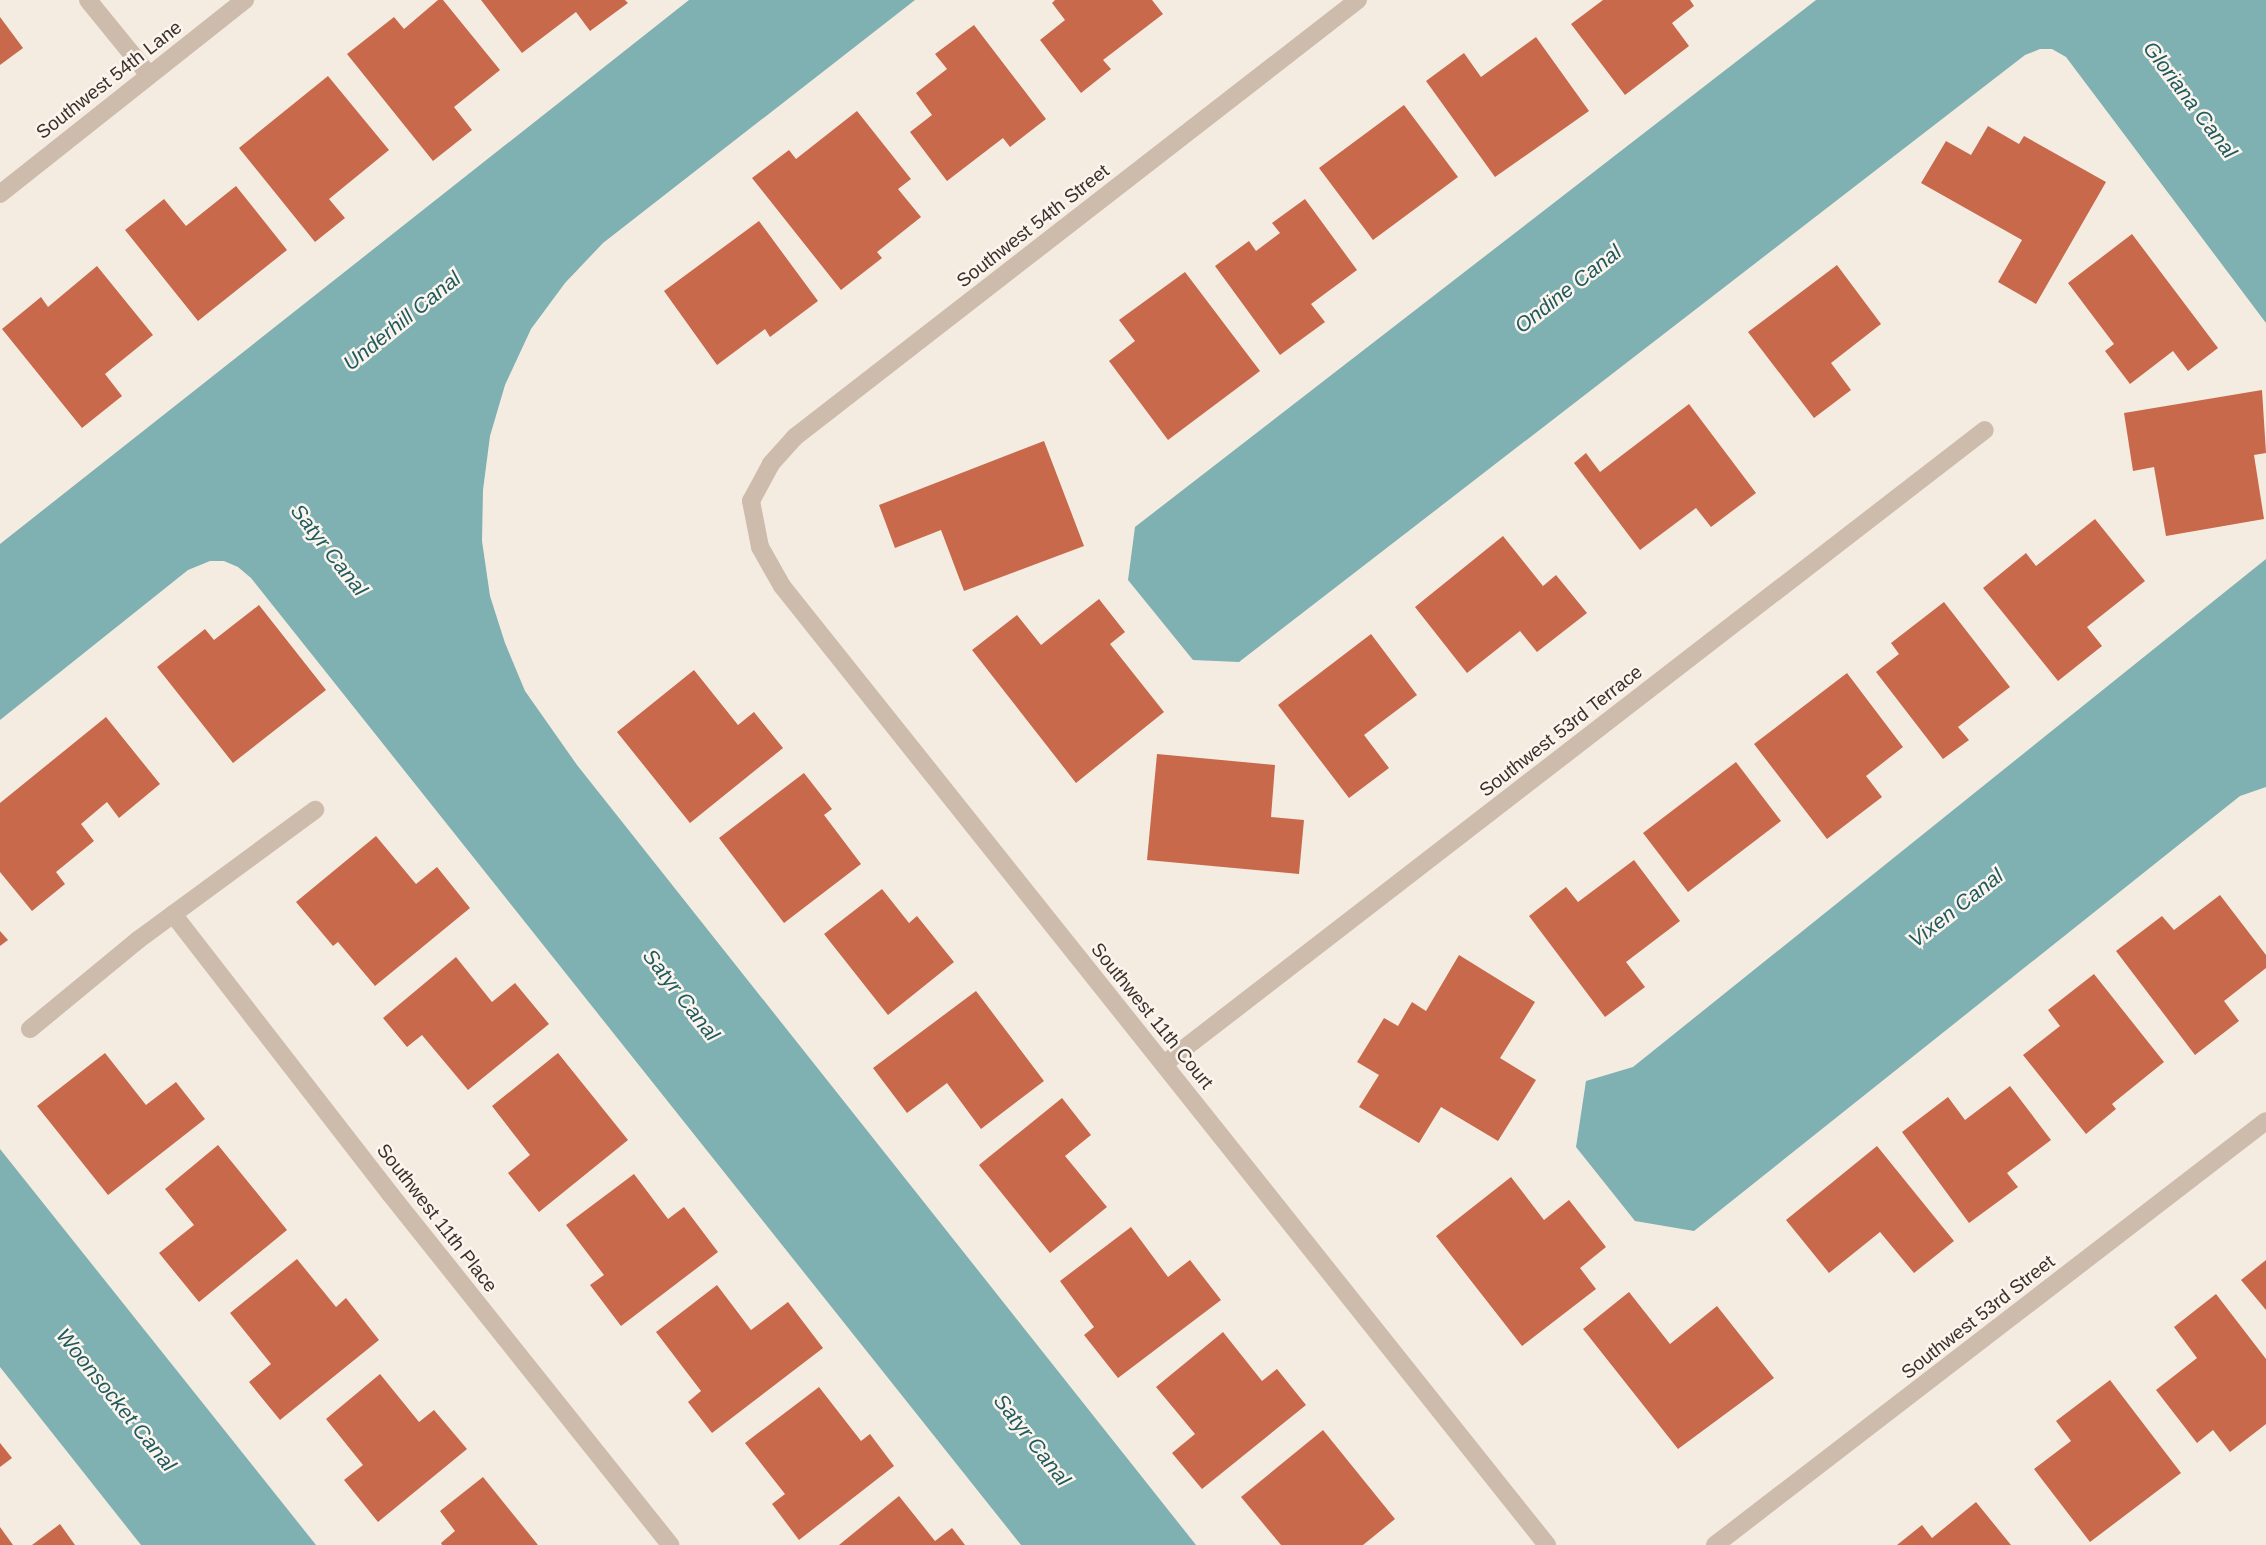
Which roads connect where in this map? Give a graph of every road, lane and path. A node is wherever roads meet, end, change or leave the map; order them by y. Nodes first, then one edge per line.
1 (88, 0) edge
2 (245, 0) edge
3 (1358, 0) edge
4 (149, 75) junction
5 (0, 194) edge
6 (1985, 430) dead end
7 (751, 501) joint
8 (315, 810) dead end
9 (173, 914) junction
10 (30, 1029) dead end
11 (1164, 1064) junction
12 (2266, 1121) edge
13 (670, 1545) edge
14 (1547, 1545) edge
15 (1715, 1545) edge

1 - 4 street
2 - 4 street, Southwest 54th Lane
3 - 7 street, Southwest 54th Street
4 - 5 street, Southwest 54th Lane
6 - 11 street, Southwest 53rd Terrace
7 - 11 street, Southwest 11th Court
8 - 9 street
9 - 10 street
9 - 13 street, Southwest 11th Place
11 - 14 street, Southwest 11th Court
12 - 15 street, Southwest 53rd Street

